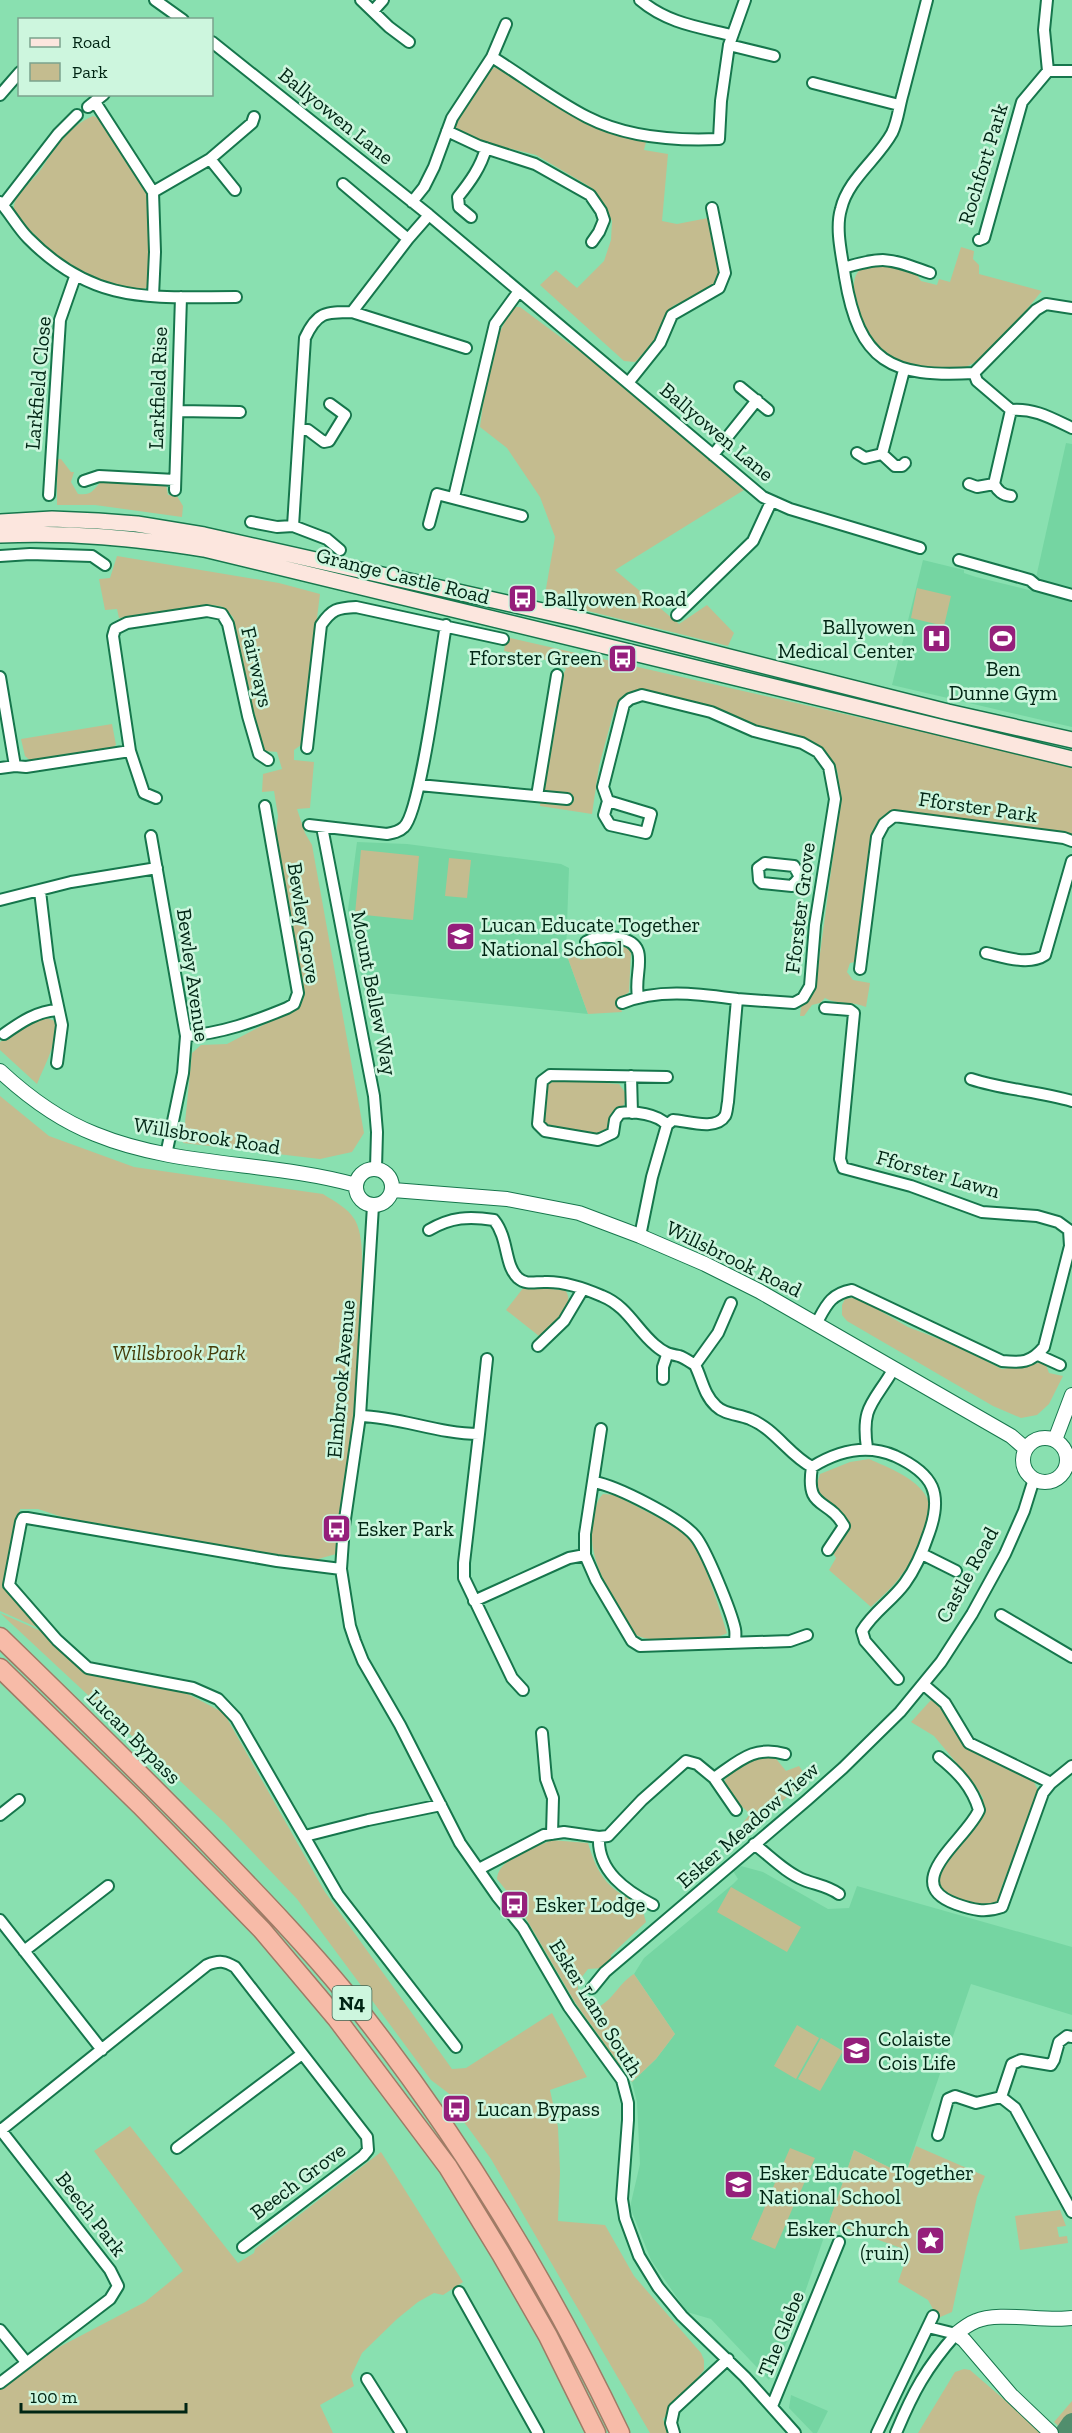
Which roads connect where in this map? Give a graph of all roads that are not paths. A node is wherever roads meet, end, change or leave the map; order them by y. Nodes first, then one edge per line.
1 (155, 0) edge
2 (361, 0) edge
3 (383, 0) edge
4 (639, 0) edge
5 (745, 0) edge
6 (927, 0) edge
7 (1047, 0) edge
8 (374, 10) junction
9 (180, 18) edge
10 (506, 24) dead end
11 (730, 40) junction
12 (409, 42) dead end
13 (213, 43) edge
14 (492, 57) junction
15 (774, 57) dead end
16 (1048, 70) junction
17 (1072, 71) edge
18 (18, 74) edge
19 (813, 83) dead end
20 (0, 96) edge
21 (103, 96) edge
22 (899, 105) junction
23 (76, 115) dead end
24 (254, 117) dead end
25 (447, 131) junction
26 (486, 148) junction
27 (210, 159) junction
28 (343, 184) dead end
29 (235, 190) dead end
30 (153, 192) junction
31 (412, 202) junction
32 (1, 204) edge
33 (712, 208) dead end
34 (429, 215) junction
35 (471, 217) dead end
36 (408, 238) junction
37 (979, 240) dead end
38 (592, 242) dead end
39 (844, 268) junction
40 (930, 273) dead end
41 (75, 277) junction
42 (519, 291) junction
43 (153, 296) junction
44 (181, 297) junction
45 (236, 297) dead end
46 (1072, 308) edge
47 (352, 312) junction
48 (466, 348) dead end
49 (904, 370) junction
50 (974, 373) junction
51 (628, 383) junction
52 (740, 387) dead end
53 (757, 400) junction
54 (330, 404) dead end
55 (768, 410) dead end
56 (1011, 410) junction
57 (178, 411) junction
58 (237, 412) dead end
59 (1072, 428) edge
60 (300, 430) junction
61 (857, 453) dead end
62 (882, 454) junction
63 (713, 455) junction
64 (905, 463) dead end
65 (84, 481) dead end
66 (969, 484) dead end
67 (994, 484) junction
68 (49, 495) dead end
69 (1011, 496) dead end
70 (454, 497) junction
71 (771, 502) junction
72 (522, 516) dead end
73 (0, 522) edge
74 (251, 522) dead end
75 (429, 524) dead end
76 (293, 526) junction
77 (0, 535) edge
78 (920, 548) dead end
79 (340, 550) dead end
80 (0, 556) edge
81 (959, 560) dead end
82 (105, 565) dead end
83 (1072, 595) edge
84 (677, 615) dead end
85 (446, 625) junction
86 (502, 639) dead end
87 (557, 675) dead end
88 (0, 677) edge
89 (1072, 740) edge
90 (307, 748) dead end
91 (130, 751) junction
92 (1072, 759) edge
93 (268, 760) dead end
94 (15, 766) junction
95 (0, 768) edge
96 (419, 785) junction
97 (537, 796) junction
98 (156, 798) dead end
99 (567, 799) dead end
100 (608, 801) dead end
101 (265, 806) dead end
102 (309, 825) dead end
103 (322, 827) junction
104 (151, 836) dead end
105 (1072, 841) edge
106 (1072, 861) edge
107 (157, 868) junction
108 (800, 877) dead end
109 (821, 879) junction
110 (40, 891) junction
111 (0, 900) edge
112 (586, 942) dead end
113 (986, 953) dead end
114 (860, 969) dead end
115 (638, 996) junction
116 (737, 999) junction
117 (622, 1003) dead end
118 (825, 1008) dead end
119 (58, 1010) junction
120 (4, 1034) dead end
121 (186, 1035) junction
122 (57, 1063) dead end
123 (0, 1071) edge
124 (631, 1076) junction
125 (667, 1077) dead end
126 (971, 1079) dead end
127 (1072, 1101) edge
128 (632, 1113) junction
129 (668, 1125) junction
130 (166, 1155) junction
131 (376, 1168) junction
132 (356, 1185) junction
133 (393, 1190) junction
134 (373, 1206) junction
135 (429, 1230) dead end
136 (640, 1236) junction
137 (1071, 1239) edge
138 (584, 1289) junction
139 (731, 1303) dead end
140 (816, 1324) junction
141 (538, 1346) dead end
142 (1038, 1354) junction
143 (667, 1355) junction
144 (487, 1359) dead end
145 (695, 1365) junction
146 (1060, 1365) dead end
147 (893, 1370) junction
148 (663, 1380) dead end
149 (1072, 1395) edge
150 (360, 1416) junction
151 (601, 1429) dead end
152 (478, 1434) junction
153 (1055, 1440) junction
154 (867, 1448) junction
155 (1026, 1449) junction
156 (812, 1467) junction
157 (1068, 1474) edge
158 (1034, 1479) junction
159 (594, 1482) junction
160 (828, 1550) dead end
161 (922, 1554) junction
162 (342, 1555) joint
163 (585, 1555) junction
164 (341, 1569) junction
165 (956, 1571) dead end
166 (474, 1601) junction
167 (1001, 1615) dead end
168 (807, 1635) dead end
169 (0, 1637) edge
170 (735, 1643) junction
171 (1072, 1657) edge
172 (0, 1668) edge
173 (898, 1679) dead end
174 (923, 1684) junction
175 (523, 1689) dead end
176 (542, 1733) dead end
177 (785, 1754) dead end
178 (939, 1757) dead end
179 (1072, 1766) edge
180 (714, 1778) junction
181 (1051, 1783) junction
182 (19, 1800) dead end
183 (441, 1804) junction
184 (736, 1810) dead end
185 (0, 1815) edge
186 (552, 1834) junction
187 (305, 1836) junction
188 (599, 1838) junction
189 (754, 1844) junction
190 (479, 1869) junction
191 (108, 1886) dead end
192 (839, 1894) dead end
193 (653, 1905) dead end
194 (0, 1920) edge
195 (24, 1951) junction
196 (592, 1988) dead end
197 (1072, 2037) edge
198 (456, 2047) dead end
199 (102, 2050) junction
200 (302, 2054) junction
201 (1001, 2097) junction
202 (0, 2129) edge
203 (938, 2135) dead end
204 (177, 2148) dead end
205 (1072, 2212) edge
206 (839, 2242) dead end
207 (243, 2247) dead end
208 (459, 2292) dead end
209 (933, 2316) dead end
210 (1072, 2318) edge
211 (928, 2327) junction
212 (0, 2330) edge
213 (956, 2334) junction
214 (728, 2360) junction
215 (26, 2362) junction
216 (367, 2379) dead end
217 (0, 2383) edge
218 (772, 2406) junction
219 (401, 2433) edge
220 (538, 2433) edge
221 (596, 2433) edge
222 (620, 2433) edge
223 (674, 2433) edge
224 (795, 2433) edge
225 (877, 2433) edge
226 (896, 2433) edge
227 (1051, 2433) edge

1 - 9 street
2 - 8 street
3 - 8 street
4 - 11 street
5 - 11 street
6 - 22 street
7 - 16 street
8 - 12 street
10 - 14 street
11 - 14 street
11 - 15 street
13 - 31 street, Ballyowen Lane
14 - 25 street
16 - 17 street
16 - 37 street, Rochfort Park
18 - 20 street
19 - 22 street
21 - 30 street
22 - 39 street
23 - 32 street
24 - 27 street
25 - 26 street
25 - 31 street
26 - 35 street
26 - 38 street
27 - 29 street
27 - 30 street
28 - 36 street
30 - 43 street
31 - 34 street, Ballyowen Lane
32 - 41 street
33 - 51 street
34 - 36 street
34 - 42 street, Ballyowen Lane
36 - 47 street
39 - 40 street
39 - 49 street
41 - 43 street
41 - 68 street, Larkfield Close
42 - 51 street, Ballyowen Lane
42 - 70 street
43 - 44 street
44 - 45 street
44 - 57 street, Larkfield Rise
46 - 50 street
47 - 48 street
47 - 60 street
49 - 50 street
49 - 62 street
50 - 56 street
51 - 63 street, Ballyowen Lane
52 - 53 street
53 - 55 street
53 - 63 street
54 - 60 street
56 - 59 street
56 - 67 street
57 - 58 street
57 - 65 street, Larkfield Rise
60 - 76 street
61 - 62 street
62 - 64 street
63 - 71 street, Ballyowen Lane
66 - 67 street
67 - 69 street
70 - 72 street
70 - 75 street
71 - 78 street, Ballyowen Lane
71 - 84 street
73 - 89 main road, Grange Castle Road
74 - 76 street
76 - 79 street
77 - 92 main road, Grange Castle Road
80 - 82 street
81 - 83 street
85 - 86 street
85 - 90 street
85 - 96 street
87 - 97 street
88 - 94 street
91 - 93 street, Fairways
91 - 94 street
91 - 98 street
94 - 95 street
96 - 97 street
96 - 103 street
97 - 99 street
100 - 109 street, Fforster Grove
101 - 121 street, Bewley Grove
102 - 103 street
103 - 131 street, Mount Bellew Way
104 - 107 street, Bewley Avenue
105 - 114 street, Fforster Park
106 - 113 street
107 - 110 street
107 - 121 street, Bewley Avenue
108 - 109 street
109 - 116 street, Fforster Grove
110 - 111 street
110 - 119 street
112 - 115 street
115 - 116 street
115 - 117 street
116 - 129 street
118 - 137 street, Fforster Lawn
119 - 120 street
119 - 122 street
121 - 130 street, Bewley Avenue
123 - 130 street, Willsbrook Road
124 - 125 street
124 - 128 street
124 - 128 street
126 - 127 street
128 - 129 street
129 - 136 street
130 - 132 street, Willsbrook Road
131 - 132 street
131 - 133 street
132 - 134 street
133 - 134 street
133 - 136 street, Willsbrook Road
134 - 150 street, Elmbrook Avenue
135 - 138 street
136 - 140 street, Willsbrook Road
137 - 142 street, Fforster Lawn
138 - 141 street
138 - 143 street
139 - 145 street
140 - 142 street
140 - 147 street, Willsbrook Road
142 - 146 street
143 - 145 street
143 - 148 street
144 - 152 street
145 - 156 street
147 - 154 street
147 - 155 street, Willsbrook Road
149 - 153 street
150 - 152 street
150 - 162 street, Elmbrook Avenue
151 - 159 street
152 - 166 street
153 - 155 street
153 - 157 street
154 - 156 street
154 - 161 street
155 - 158 street
156 - 160 street
157 - 158 street
158 - 174 street, Castle Road
159 - 163 street
159 - 170 street
161 - 165 street
161 - 173 street
162 - 164 street, Esker Lane South
163 - 166 street
163 - 170 street
164 - 183 street, Esker Lane South
164 - 187 street
166 - 175 street
167 - 171 street
168 - 170 street
169 - 222 highway, Lucan Bypass / N4
172 - 221 highway, Lucan Bypass / N4
174 - 181 street
174 - 189 street, Esker Meadow View
176 - 186 street
177 - 180 street
178 - 181 street
179 - 181 street
180 - 184 street
180 - 188 street
182 - 185 street
183 - 187 street
183 - 190 street, Esker Lane South
186 - 188 street
186 - 190 street
187 - 198 street
188 - 193 street
189 - 192 street
189 - 196 street, Esker Meadow View
190 - 214 street, Esker Lane South
191 - 195 street
194 - 195 street
195 - 199 street
197 - 201 street
199 - 200 street, Beech Grove
199 - 202 street, Beech Grove
200 - 204 street
200 - 207 street, Beech Grove
201 - 203 street
201 - 205 street
202 - 215 street, Beech Park
206 - 218 street, The Glebe
208 - 220 street
209 - 211 street
210 - 213 street
211 - 213 street
211 - 225 street
212 - 215 street
213 - 226 street
213 - 227 street
214 - 218 street, Esker Lane South
214 - 223 street
215 - 217 street, Beech Park
216 - 219 street
218 - 224 street, Esker Lane South

